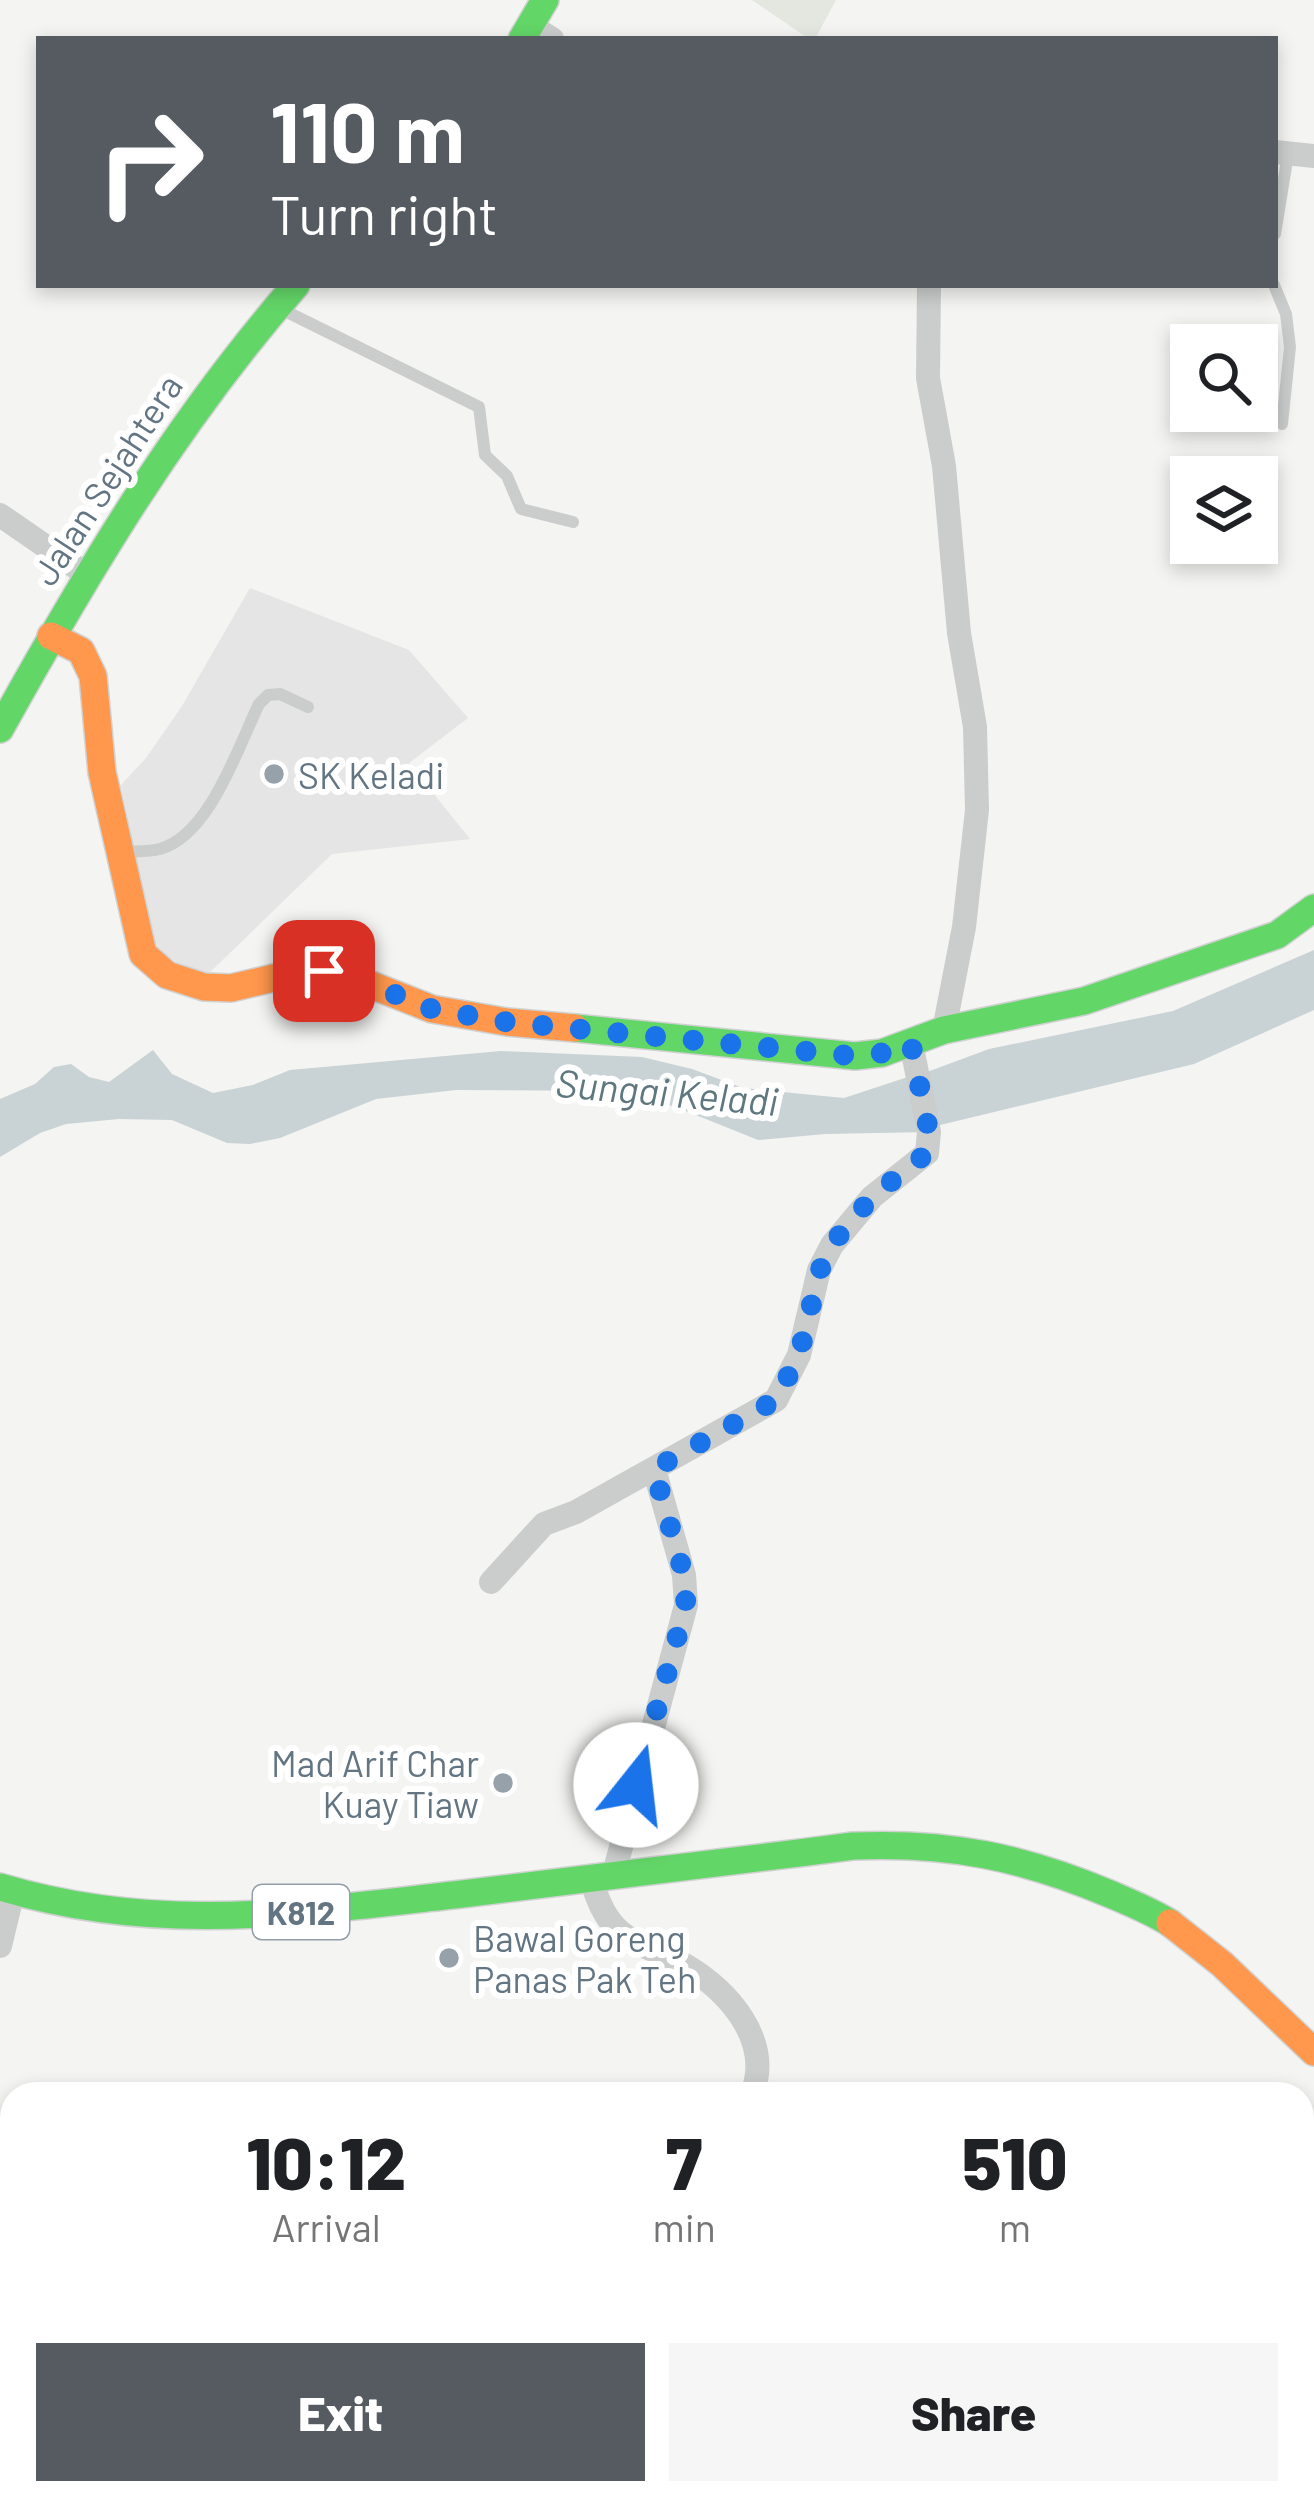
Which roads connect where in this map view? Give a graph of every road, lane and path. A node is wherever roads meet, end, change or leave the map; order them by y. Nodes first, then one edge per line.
1 (545, 0) edge
2 (535, 35) edge
3 (1281, 153) edge
4 (1314, 156) edge
5 (1278, 194) edge
6 (293, 288) edge
7 (929, 288) edge
8 (1275, 288) edge
9 (276, 307) junction
10 (1282, 424) dead end
11 (0, 515) edge
12 (573, 522) dead end
13 (84, 573) junction
14 (51, 636) junction
15 (308, 706) dead end
16 (0, 729) edge
17 (120, 852) junction
18 (1314, 908) edge
19 (944, 1030) junction
20 (911, 1043) junction
21 (654, 1469) junction
22 (491, 1582) dead end
23 (602, 1878) junction
24 (7, 1890) edge
25 (0, 1946) edge
26 (1314, 2051) edge
27 (754, 2082) edge

1 - 2 main road
3 - 4 street
3 - 5 lane
6 - 9 main road, Jalan Sejahtera
7 - 19 street
8 - 10 lane
9 - 12 lane
9 - 13 main road, Jalan Sejahtera
11 - 13 street
13 - 14 main road, Jalan Sejahtera
14 - 16 main road, Jalan Sejahtera
14 - 17 main road
15 - 17 lane
17 - 20 main road
18 - 19 main road
19 - 20 main road
20 - 21 street
21 - 22 street
21 - 23 street
23 - 24 main road, K812
23 - 26 main road, K812
23 - 27 street
24 - 25 street

